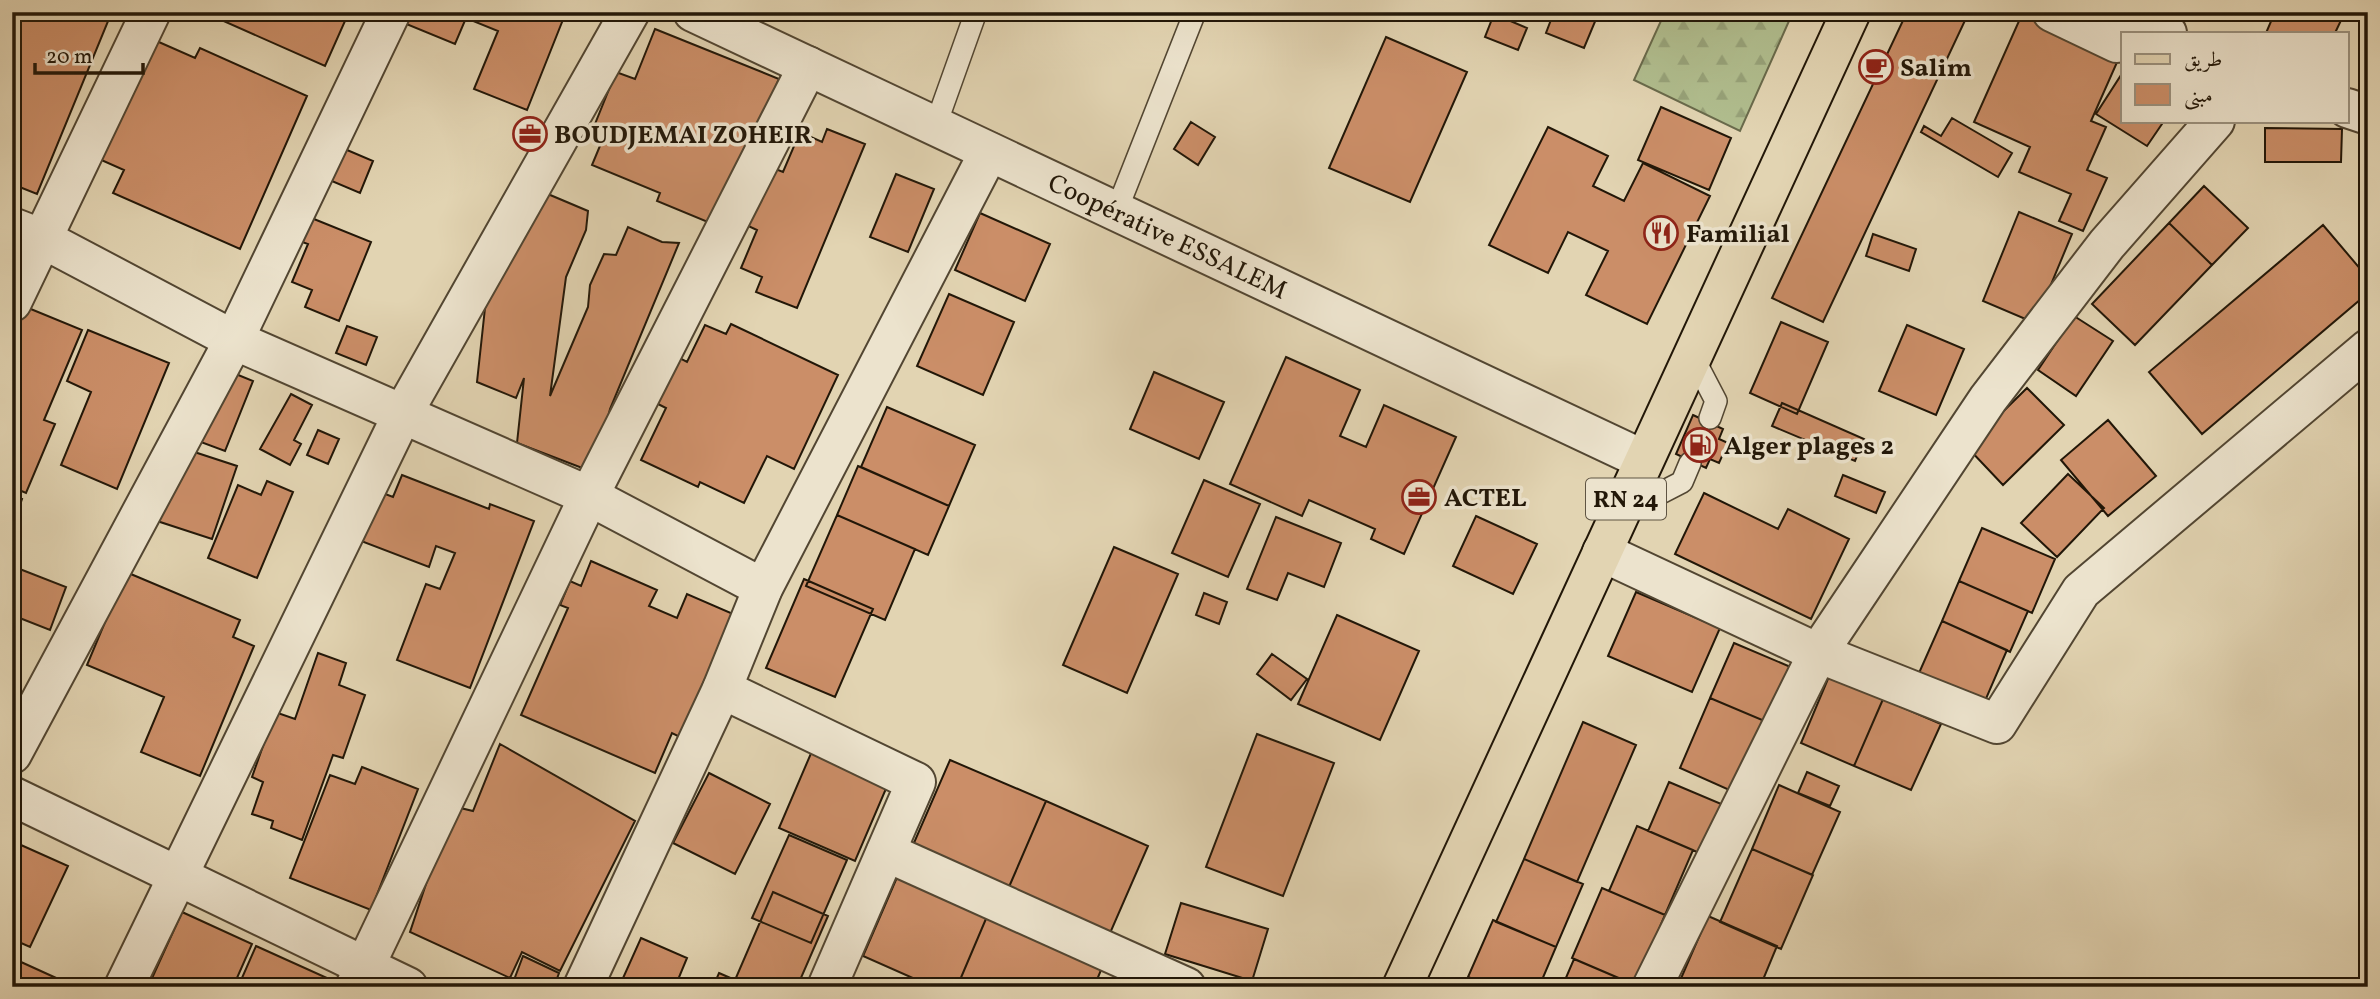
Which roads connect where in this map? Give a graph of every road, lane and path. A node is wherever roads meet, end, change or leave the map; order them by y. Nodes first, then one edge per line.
1 (151, 12) edge
2 (391, 12) edge
3 (630, 12) edge
4 (693, 12) edge
5 (976, 12) edge
6 (1195, 12) edge
7 (1851, 12) edge
8 (2052, 12) edge
9 (2135, 32) edge
10 (2166, 32) edge
11 (2121, 41) edge
12 (808, 66) junction
13 (2348, 108) edge
14 (2368, 115) edge
15 (2214, 122) edge
16 (935, 127) junction
17 (989, 152) junction
18 (1116, 212) junction
19 (27, 233) edge
20 (12, 302) edge
21 (234, 340) junction
22 (2368, 349) edge
23 (1692, 355) junction
24 (402, 415) junction
25 (1710, 418) dead end
26 (1644, 460) junction
27 (1690, 463) dead end
28 (589, 496) junction
29 (1619, 514) junction
30 (1602, 552) junction
31 (762, 588) junction
32 (1818, 653) junction
33 (722, 689) junction
34 (12, 754) edge
35 (12, 796) edge
36 (886, 852) junction
37 (176, 876) junction
38 (360, 977) edge
39 (124, 987) edge
40 (408, 987) edge
41 (583, 987) edge
42 (827, 987) edge
43 (1186, 987) edge
44 (1402, 987) edge
45 (1652, 987) edge

1 - 19 street
2 - 21 street
3 - 24 street
4 - 12 street, Coopérative ESSALEM
5 - 16 lane
6 - 18 lane
7 - 23 main road, RN 24
8 - 11 street
9 - 10 street
12 - 16 street, Coopérative ESSALEM
12 - 28 street
13 - 14 street
15 - 32 street
16 - 17 street, Coopérative ESSALEM
17 - 18 street, Coopérative ESSALEM
17 - 31 street
18 - 26 street, Coopérative ESSALEM
19 - 20 street
19 - 21 street
21 - 24 street
21 - 34 street
22 - 32 street
23 - 25 lane
23 - 26 main road, RN 24
24 - 28 street
24 - 37 street
26 - 29 main road, RN 24
27 - 29 lane
28 - 31 street
28 - 38 street
29 - 30 main road, RN 24
30 - 32 street
30 - 44 main road, RN 24
31 - 33 street
32 - 45 street
33 - 36 street
33 - 41 street
35 - 37 street
36 - 42 street
36 - 43 street
37 - 38 street
37 - 39 street
38 - 40 street

